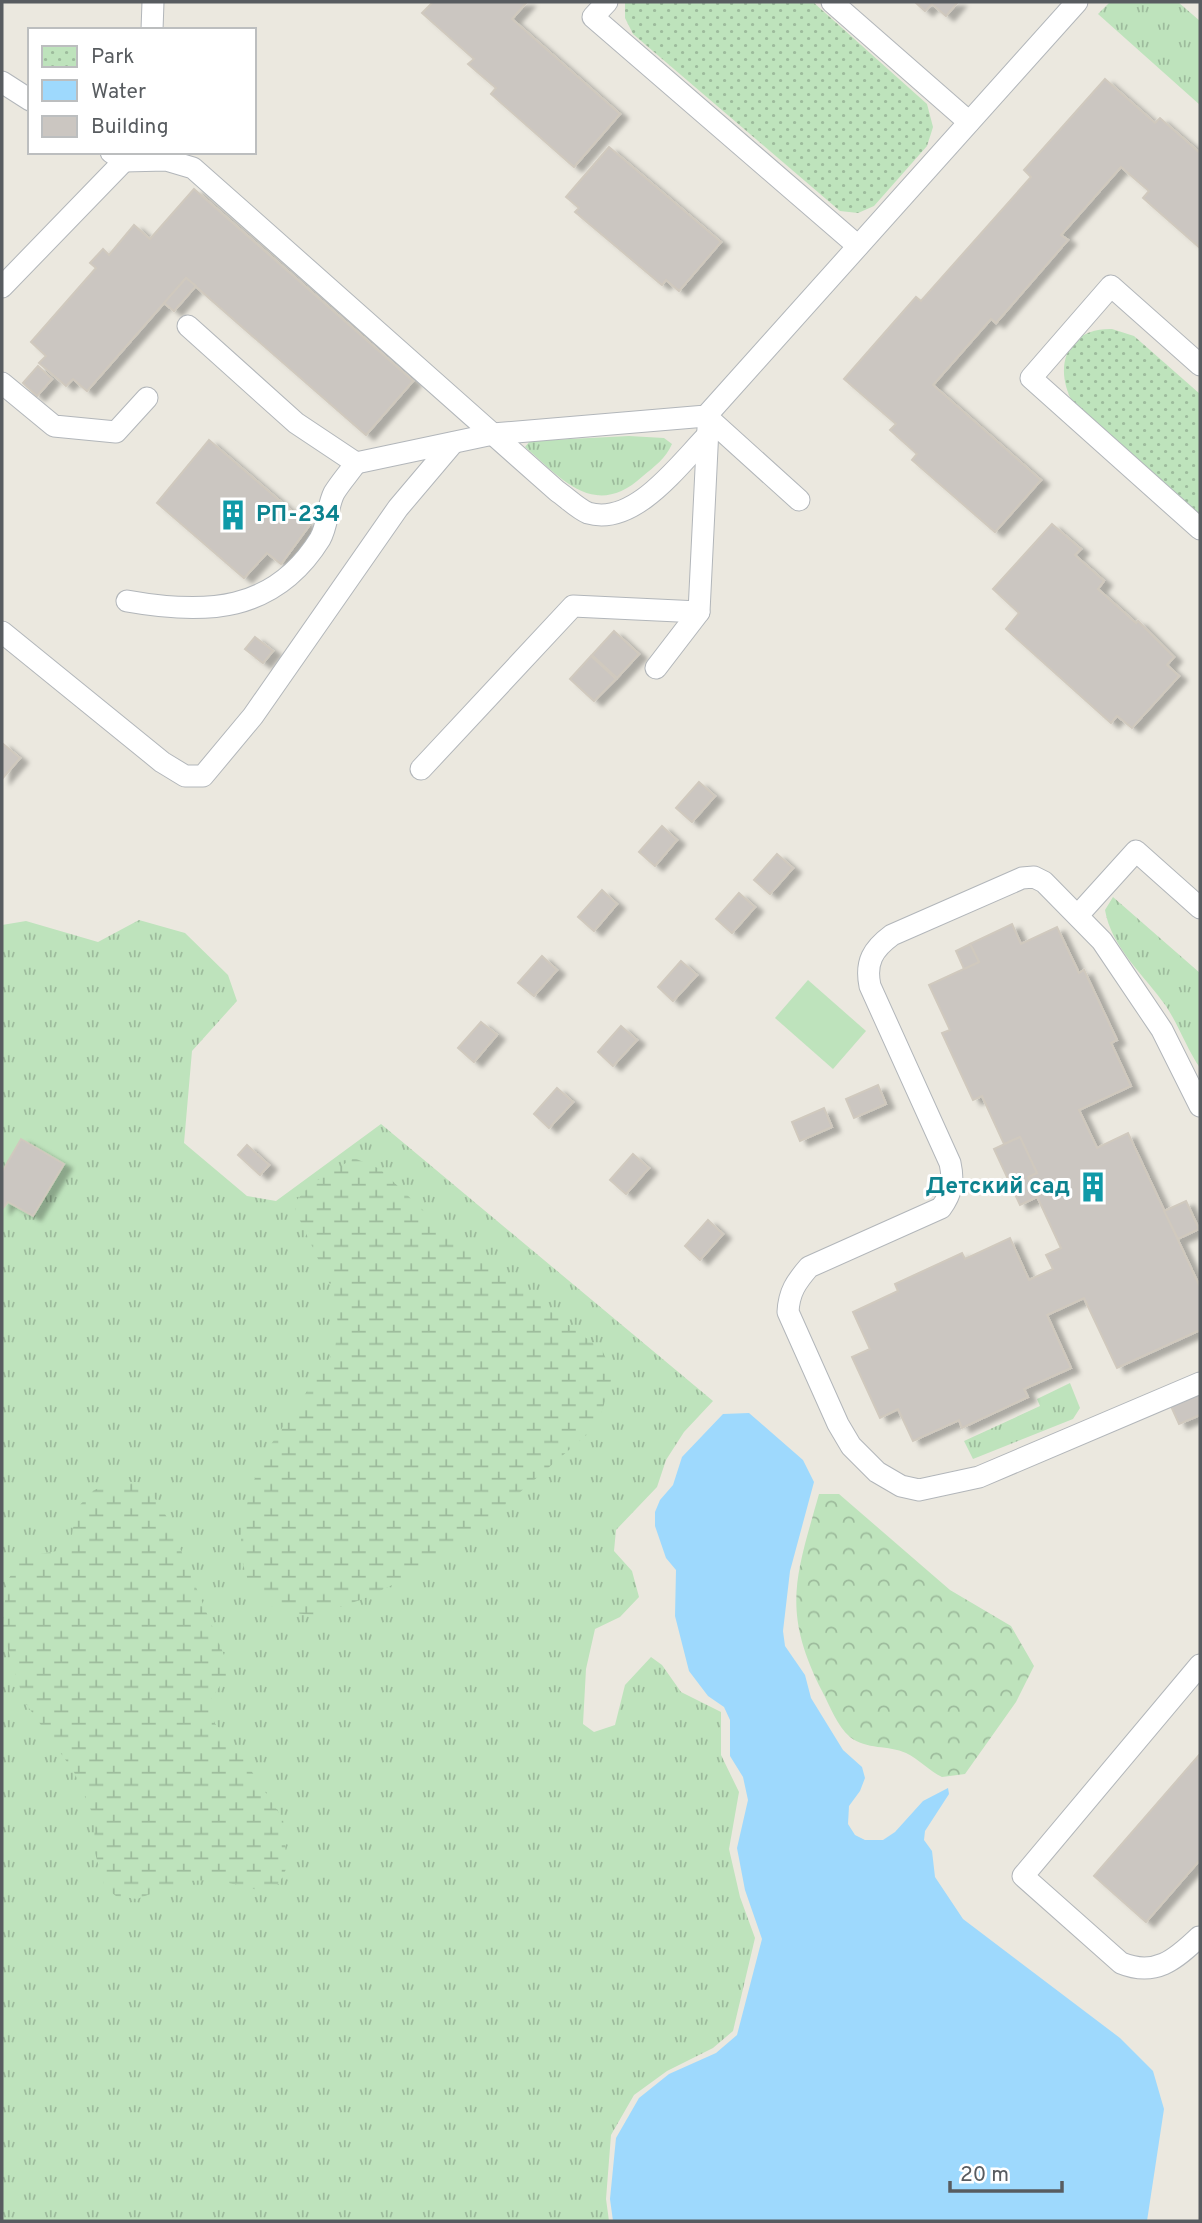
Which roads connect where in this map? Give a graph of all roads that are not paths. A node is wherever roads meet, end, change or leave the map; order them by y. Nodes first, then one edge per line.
1 (153, 2) edge
2 (607, 2) edge
3 (832, 2) edge
4 (1077, 2) edge
5 (152, 28) edge
6 (2, 82) edge
7 (28, 99) edge
8 (969, 121) junction
9 (149, 156) edge
10 (117, 157) edge
11 (858, 246) junction
12 (2, 287) edge
13 (188, 327) dead end
14 (1200, 365) edge
15 (2, 383) edge
16 (147, 398) dead end
17 (708, 425) junction
18 (493, 434) junction
19 (453, 443) junction
20 (356, 463) junction
21 (799, 500) dead end
22 (1200, 529) edge
23 (127, 601) dead end
24 (699, 612) junction
25 (2, 632) edge
26 (656, 668) dead end
27 (421, 769) dead end
28 (1200, 908) edge
29 (1079, 914) junction
30 (1200, 1106) edge
31 (1200, 1383) edge
32 (1200, 1665) edge
33 (1200, 1937) edge

1 - 5 lane
2 - 11 lane
3 - 8 lane
4 - 8 lane
6 - 7 lane
8 - 11 lane
9 - 10 lane
9 - 18 lane
10 - 12 lane
11 - 17 lane
13 - 20 lane
14 - 22 lane
15 - 16 lane
17 - 18 lane
17 - 18 lane
17 - 21 lane
17 - 24 lane
18 - 19 lane
19 - 20 lane
19 - 25 lane
20 - 23 lane
24 - 26 lane
24 - 27 lane
28 - 29 lane
29 - 30 lane
29 - 31 lane
32 - 33 lane

